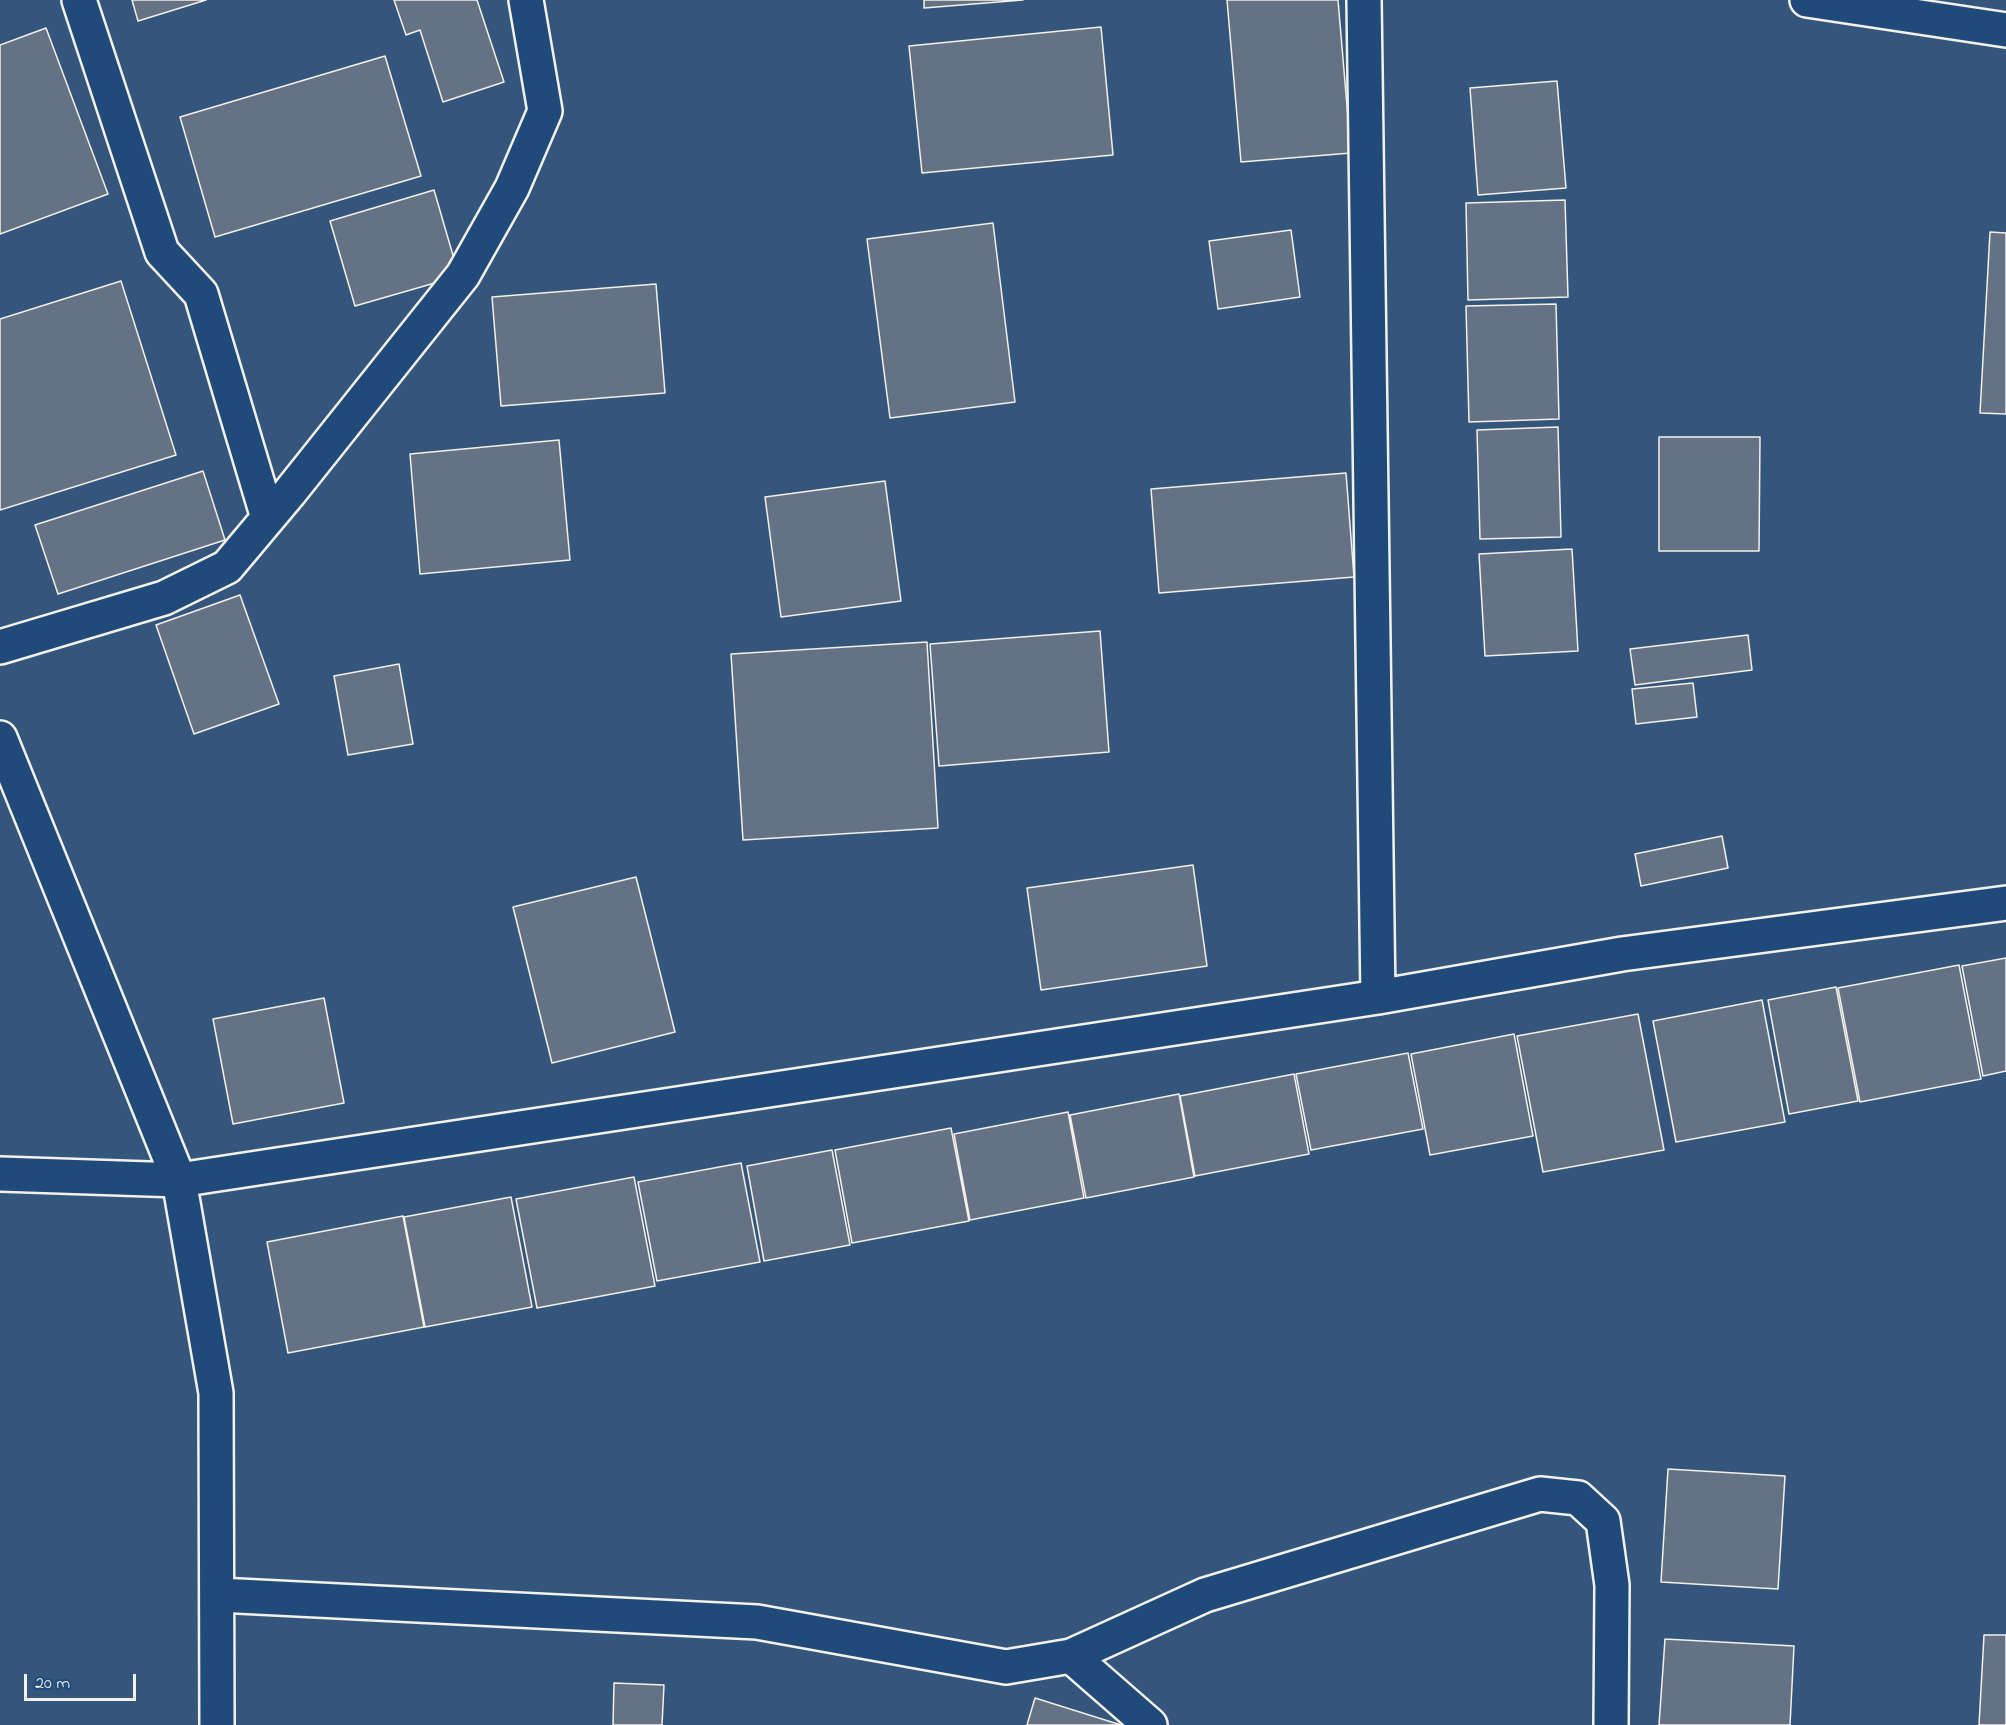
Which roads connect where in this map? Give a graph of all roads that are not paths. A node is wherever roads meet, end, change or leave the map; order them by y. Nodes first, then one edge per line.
1 (79, 0) edge
2 (526, 0) edge
3 (1364, 0) edge
4 (1807, 0) edge
5 (2006, 30) edge
6 (268, 518) junction
7 (0, 646) edge
8 (1, 743) edge
9 (2006, 903) edge
10 (1378, 997) junction
11 (0, 1174) edge
12 (179, 1179) junction
13 (218, 1595) junction
14 (1071, 1656) junction
15 (217, 1725) edge
16 (1150, 1725) edge
17 (1611, 1725) edge

1 - 6 street
2 - 6 street
3 - 10 street
4 - 5 street
6 - 7 street
8 - 12 street
9 - 10 street
10 - 12 street
11 - 12 street
12 - 13 street
13 - 14 street
13 - 15 street
14 - 16 street
14 - 17 street

